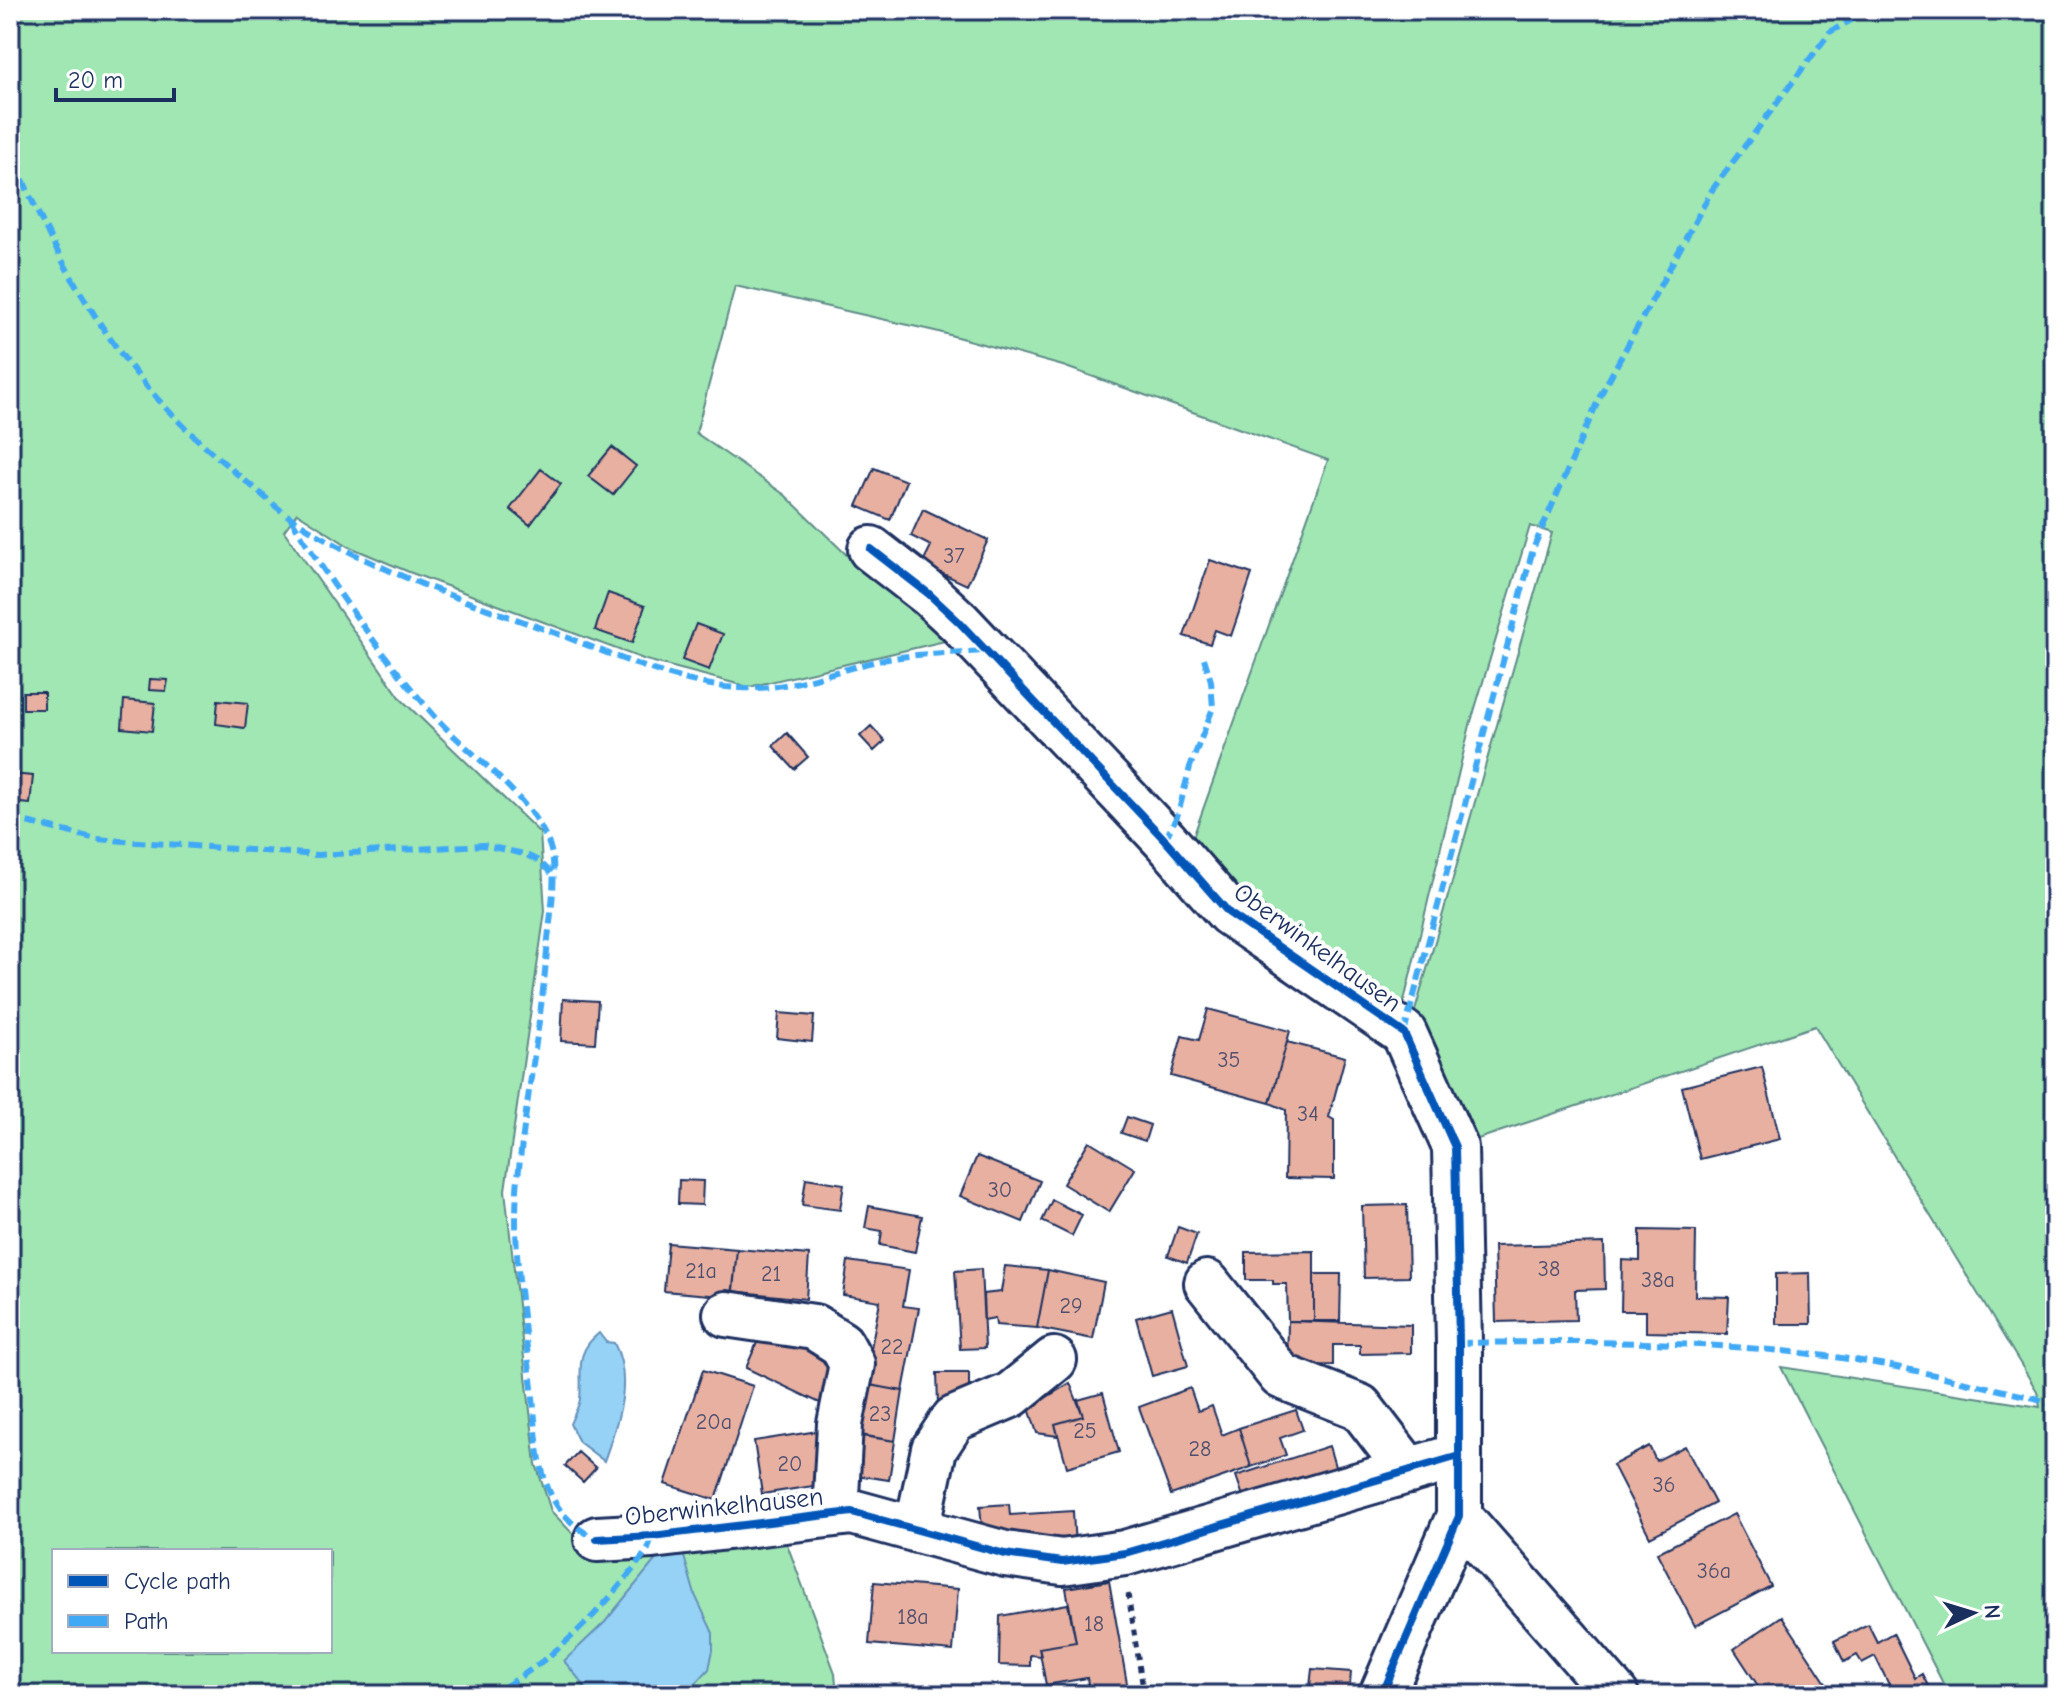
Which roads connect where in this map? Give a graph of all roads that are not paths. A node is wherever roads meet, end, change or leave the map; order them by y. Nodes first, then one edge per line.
1 (871, 549) dead end
2 (1207, 1283) dead end
3 (726, 1314) dead end
4 (1054, 1360) dead end
5 (1459, 1456) junction
6 (1409, 1471) junction
7 (835, 1514) junction
8 (1459, 1516) junction
9 (917, 1530) junction
10 (597, 1539) dead end
11 (1382, 1695) edge
12 (1616, 1695) edge

1 - 5 street, Oberwinkelhausen
2 - 6 street
3 - 7 street
4 - 9 street
5 - 6 street, Oberwinkelhausen
5 - 8 street, Oberwinkelhausen
6 - 9 street, Oberwinkelhausen
7 - 9 street, Oberwinkelhausen
7 - 10 street, Oberwinkelhausen
8 - 11 street, Oberwinkelhausen
8 - 12 street

